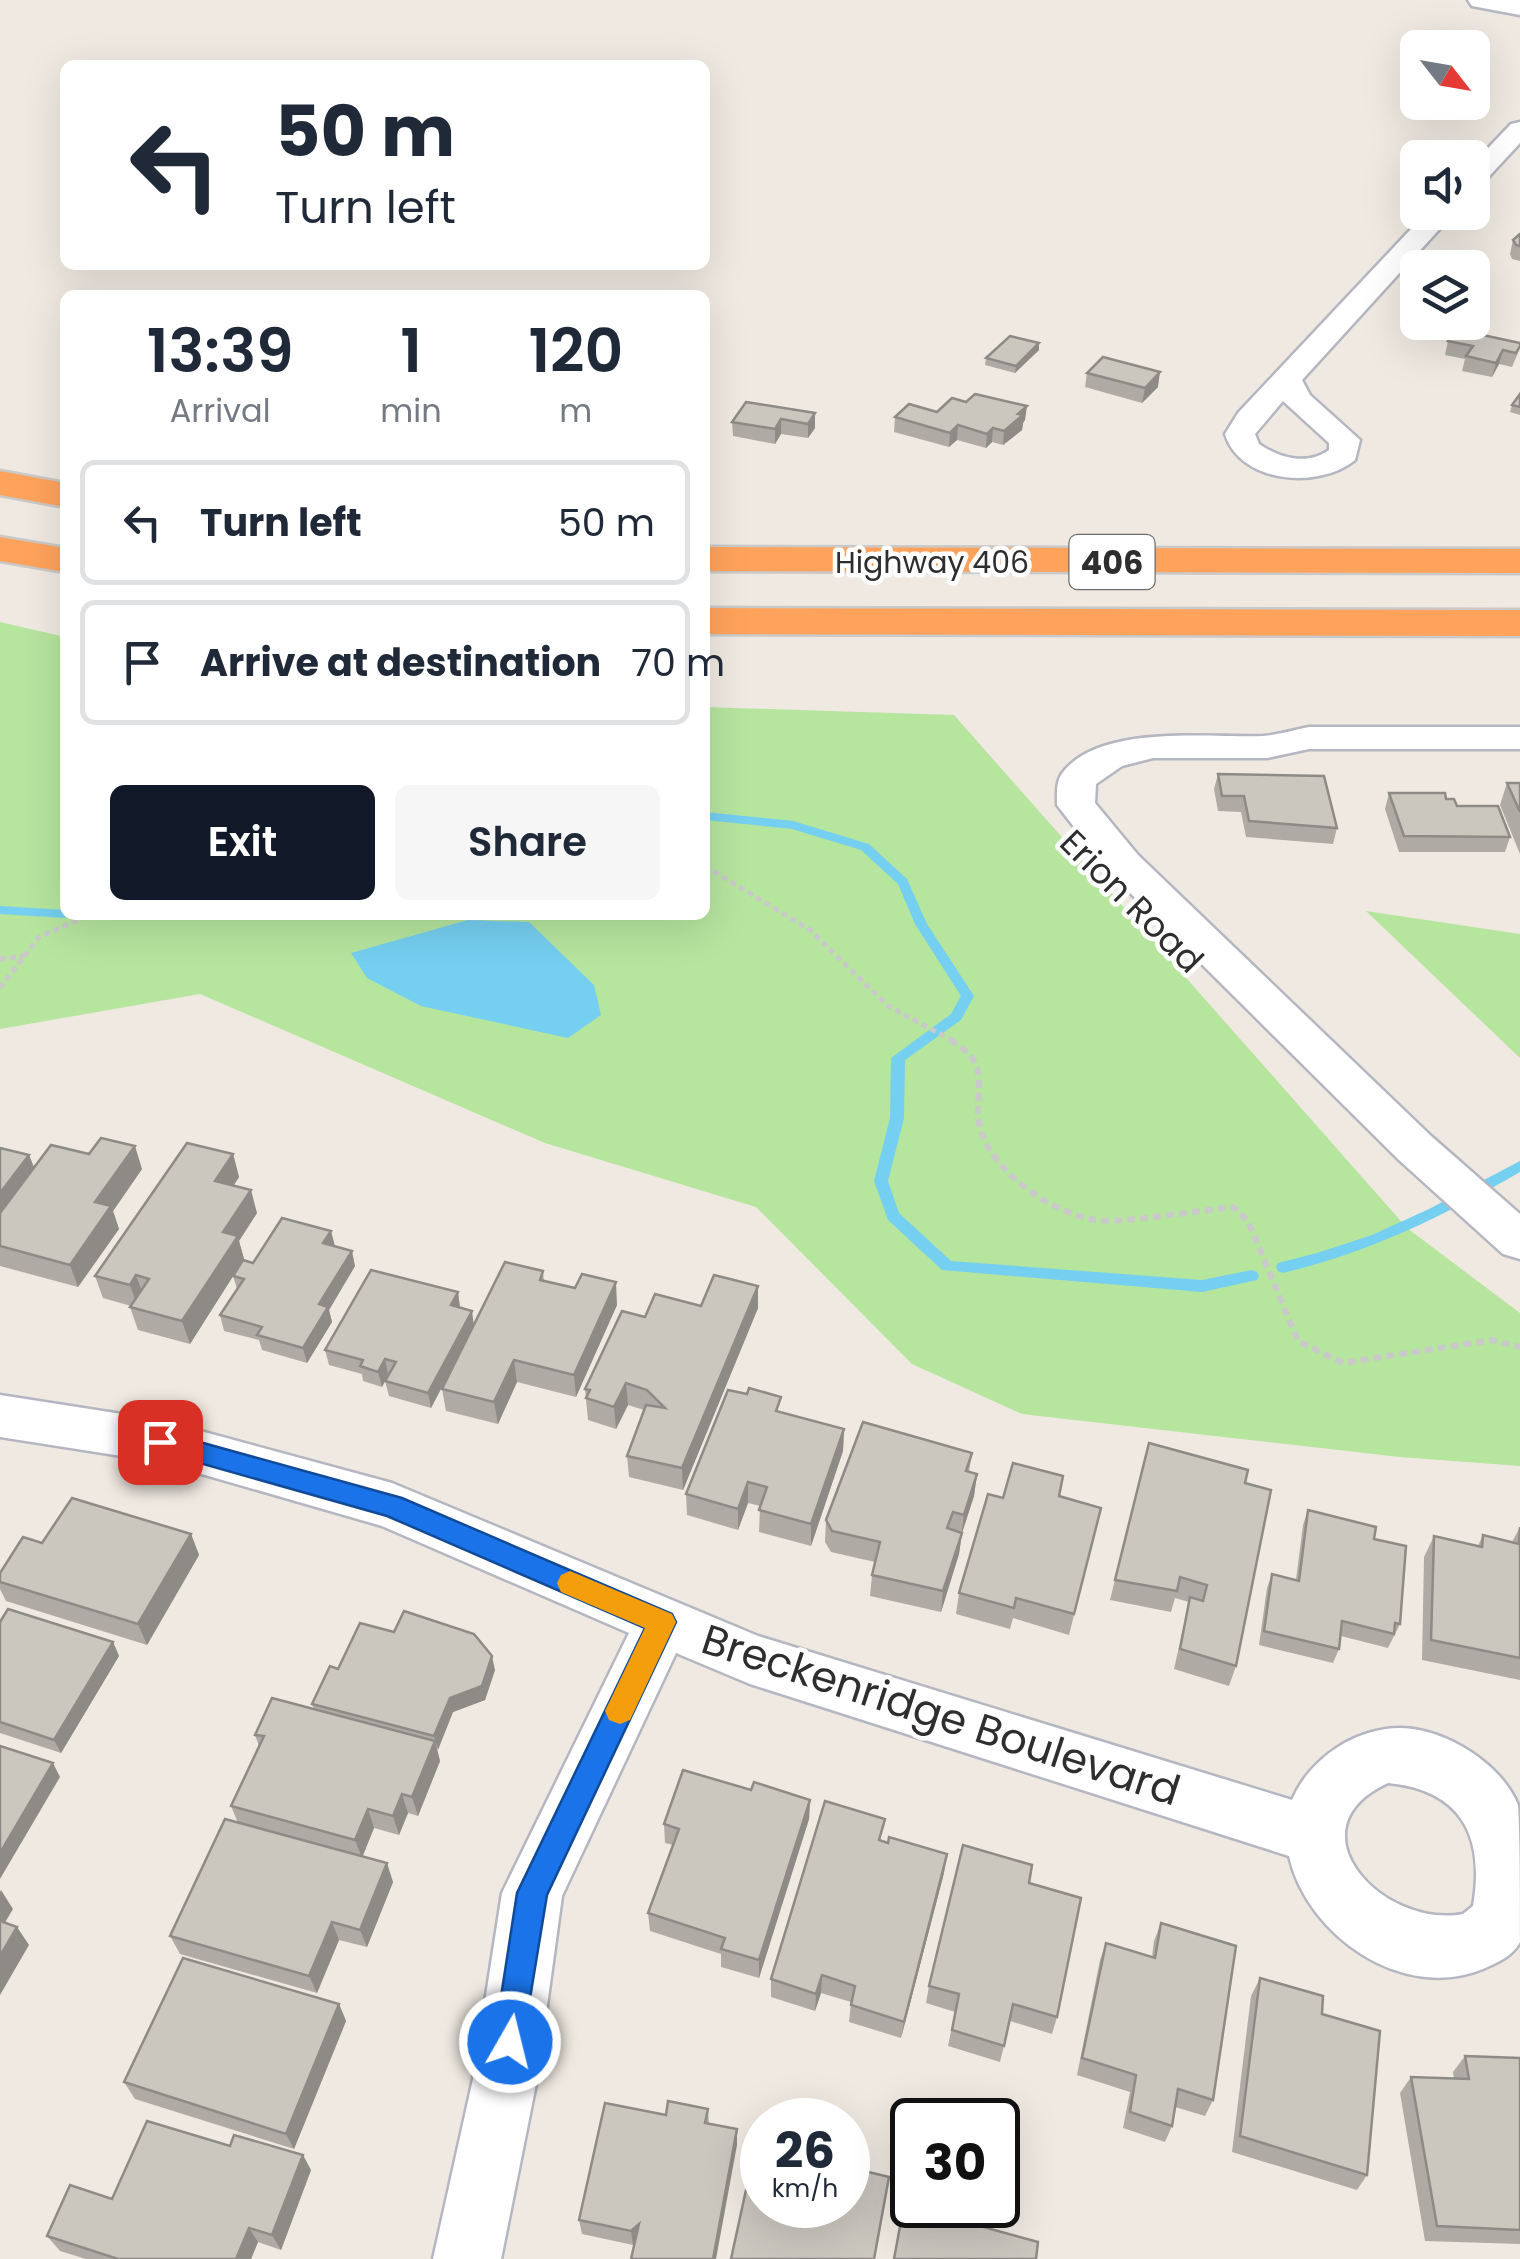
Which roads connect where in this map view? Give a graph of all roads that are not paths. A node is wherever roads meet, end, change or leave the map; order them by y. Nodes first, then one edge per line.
1 (1481, 0) edge
2 (1520, 7) edge
3 (1520, 129) edge
4 (1490, 161) edge
5 (1425, 230) edge
6 (1288, 379) dead end
7 (0, 482) edge
8 (60, 494) edge
9 (0, 548) edge
10 (60, 559) edge
11 (710, 559) edge
12 (1520, 561) edge
13 (710, 621) edge
14 (1520, 623) edge
15 (1520, 738) edge
16 (1509, 1250) edge
17 (0, 1416) edge
18 (662, 1622) junction
19 (1313, 1835) dead end
20 (466, 2259) edge

1 - 2 street
3 - 4 street
5 - 6 street
7 - 8 highway
9 - 10 highway
11 - 12 highway, Highway 406 / 406
13 - 14 highway, Highway 406 / 406
15 - 16 street, Erion Road
17 - 18 street, Breckenridge Boulevard
18 - 19 street, Breckenridge Boulevard
18 - 20 street

